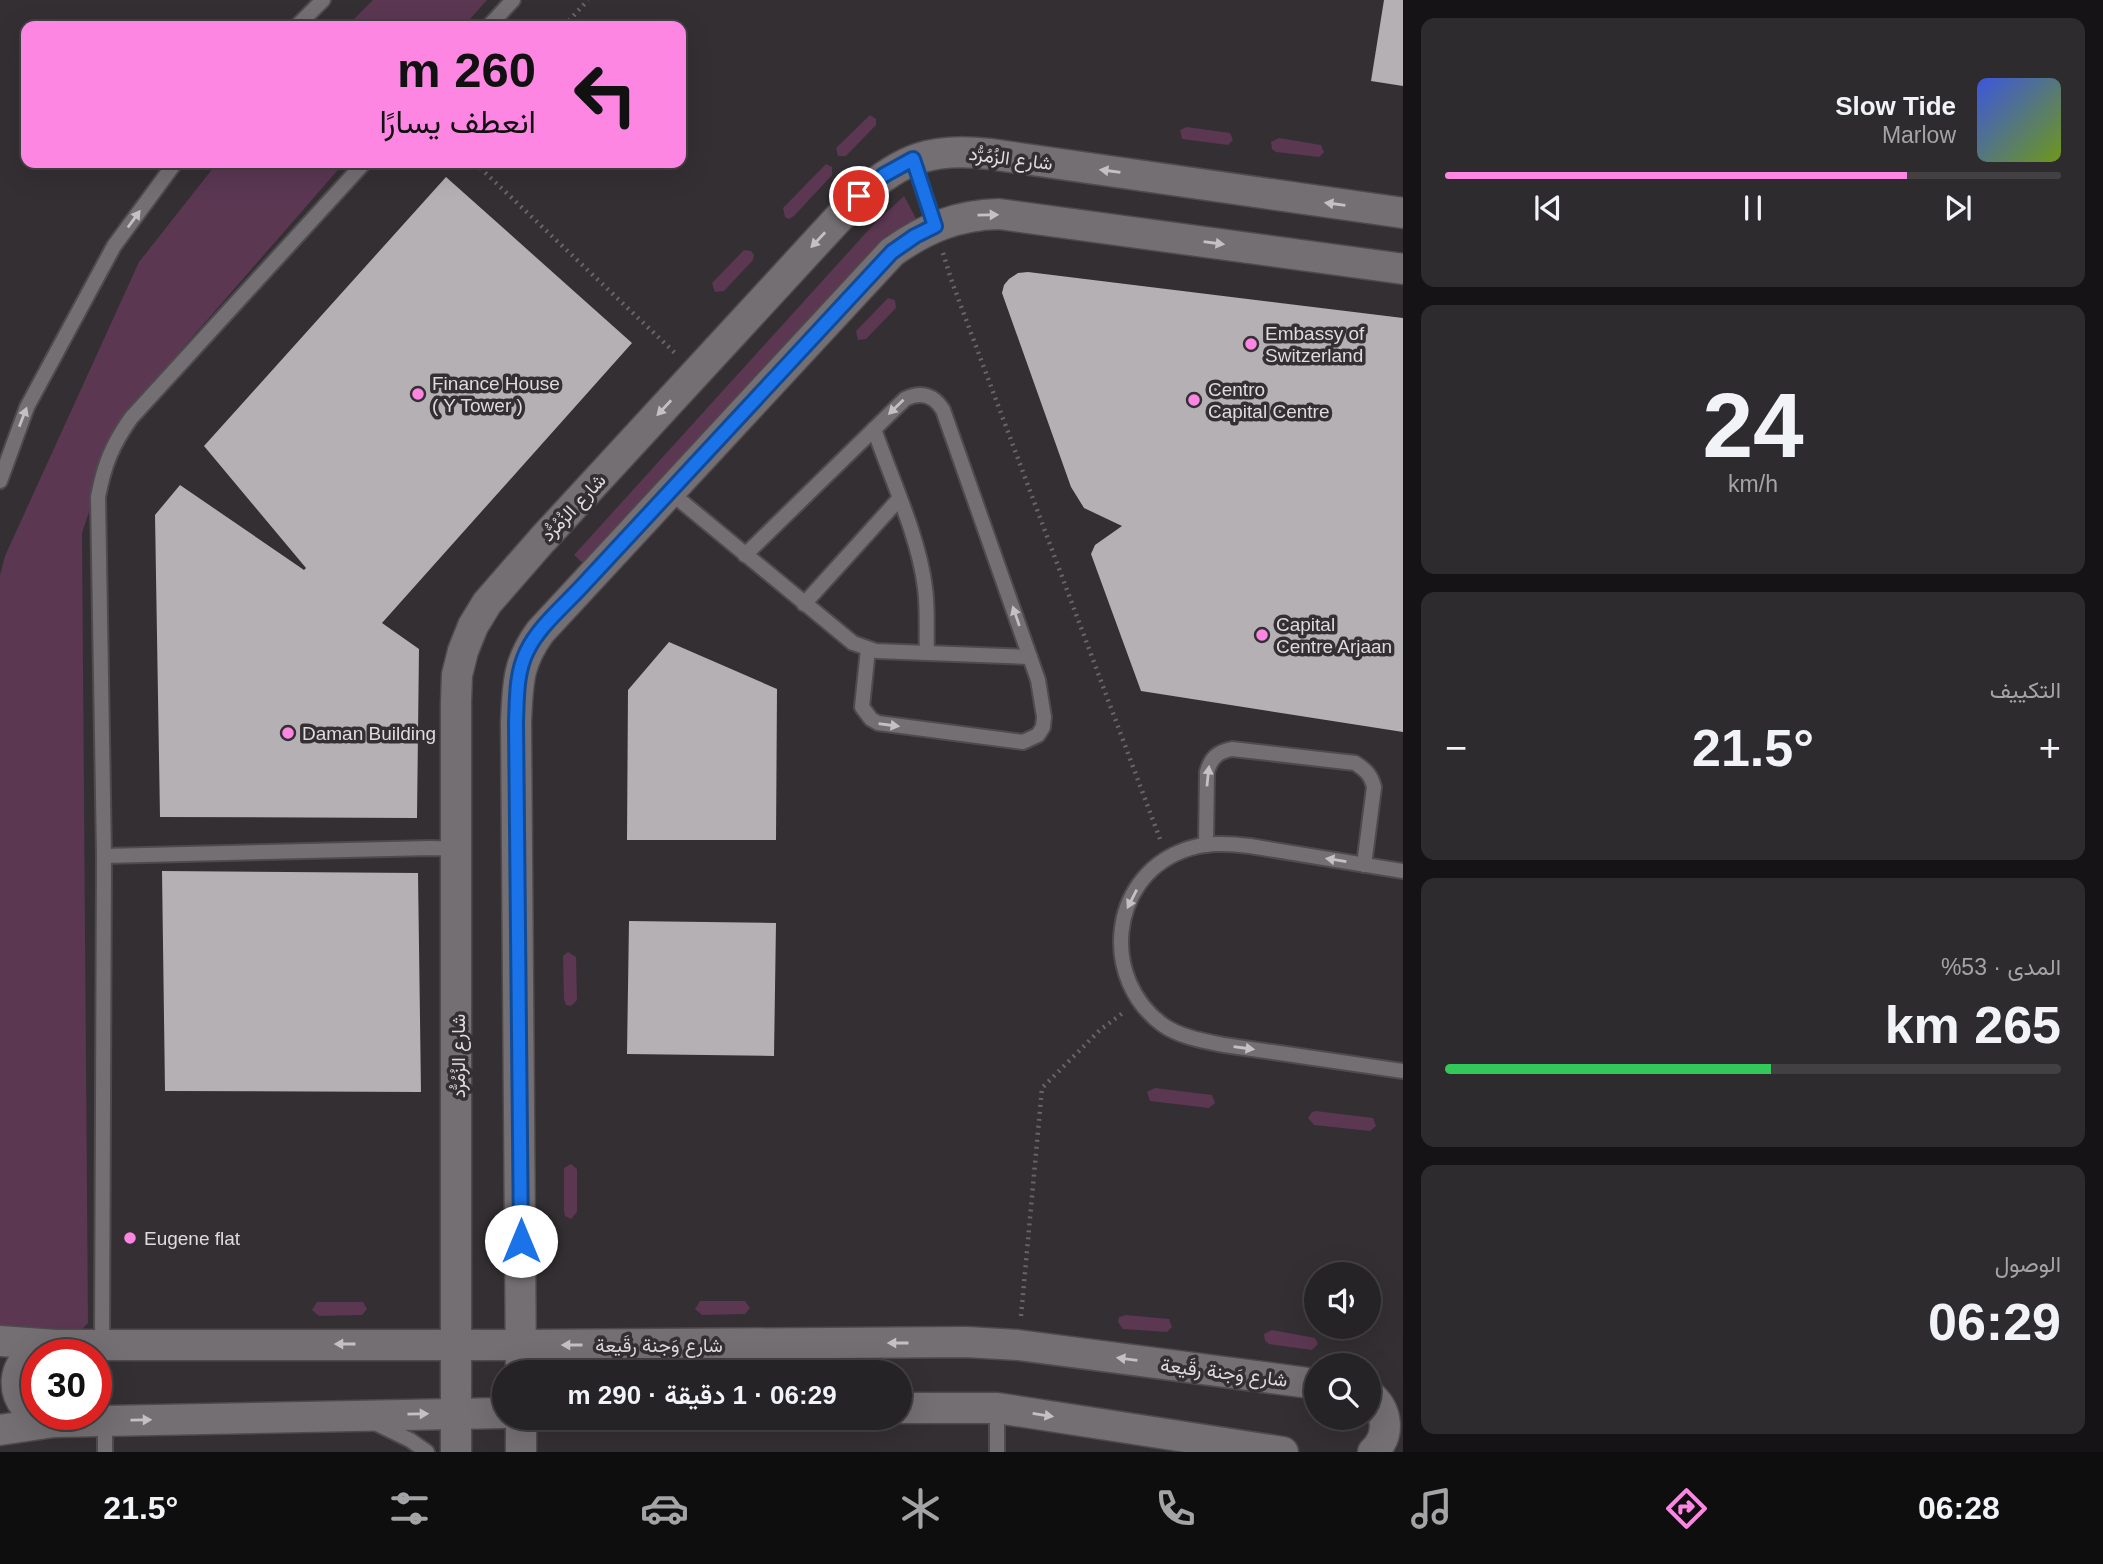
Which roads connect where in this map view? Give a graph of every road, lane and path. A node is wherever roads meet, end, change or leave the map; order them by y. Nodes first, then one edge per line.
1 (323, 0) edge
2 (513, 0) edge
3 (587, 0) edge
4 (302, 21) edge
5 (494, 21) edge
6 (568, 21) edge
7 (913, 159) junction
8 (171, 168) edge
9 (359, 168) edge
10 (480, 168) edge
11 (1403, 213) edge
12 (935, 226) junction
13 (1403, 269) edge
14 (695, 374) junction
15 (874, 429) junction
16 (0, 481) edge
17 (670, 492) junction
18 (899, 499) junction
19 (745, 555) junction
20 (804, 604) junction
21 (868, 649) junction
22 (927, 653) junction
23 (1030, 657) junction
24 (1206, 845) junction
25 (458, 849) junction
26 (104, 856) junction
27 (1167, 860) junction
28 (1363, 864) junction
29 (1403, 871) edge
30 (1138, 1002) junction
31 (1403, 1071) edge
32 (102, 1339) edge
33 (0, 1341) edge
34 (21, 1342) edge
35 (457, 1344) junction
36 (112, 1345) edge
37 (1018, 1345) junction
38 (521, 1359) edge
39 (21, 1366) edge
40 (1304, 1382) edge
41 (1381, 1393) edge
42 (1403, 1394) edge
43 (21, 1401) edge
44 (912, 1408) edge
45 (997, 1408) junction
46 (1381, 1408) edge
47 (457, 1413) junction
48 (492, 1413) edge
49 (359, 1415) junction
50 (112, 1421) edge
51 (21, 1427) edge
52 (0, 1430) edge
53 (105, 1430) edge
54 (521, 1430) edge
55 (105, 1452) edge
56 (427, 1452) edge
57 (456, 1452) edge
58 (521, 1452) edge
59 (996, 1452) edge
60 (1283, 1452) edge
61 (1373, 1452) edge

1 - 4 lane
2 - 5 lane
3 - 6 path
11 -> 7 street, شارع الزُمُرُّد
7 - 12 lane
7 -> 14 street, شارع الزُمُرُّد
16 -> 8 lane
9 - 26 lane
10 - 14 path
12 -> 13 street
12 - 17 street
12 - 27 path
14 -> 25 street, شارع الزُمُرُّد
15 - 18 lane
15 - 19 lane
23 -> 15 lane
17 - 19 lane
17 - 38 street
18 - 20 lane
18 - 22 lane
19 - 20 lane
20 - 21 lane
21 - 22 lane
21 -> 23 lane
22 - 23 lane
24 - 27 lane
28 -> 24 lane
24 -> 28 lane
25 - 26 lane
25 - 35 street, شارع الزُمُرُّد
26 - 32 lane
27 -> 30 lane
28 - 29 lane
30 -> 31 lane
30 - 37 path
33 - 34 street, شارع وَجنة رقَيعة
35 -> 36 street, شارع وَجنة رقَيعة
35 - 38 street, شارع وَجنة رقَيعة
35 - 47 street, شارع الزُمُرُّد
37 -> 38 street, شارع وَجنة رقَيعة
40 -> 37 street, شارع وَجنة رقَيعة
39 - 43 street
41 - 42 street
44 - 45 street
45 - 59 lane
45 -> 60 street
46 - 61 street
47 - 48 street
49 -> 47 street
47 - 57 street, شارع الزُمُرُّد
50 -> 49 street
49 - 56 lane
51 - 52 street
53 - 55 lane
54 - 58 street

